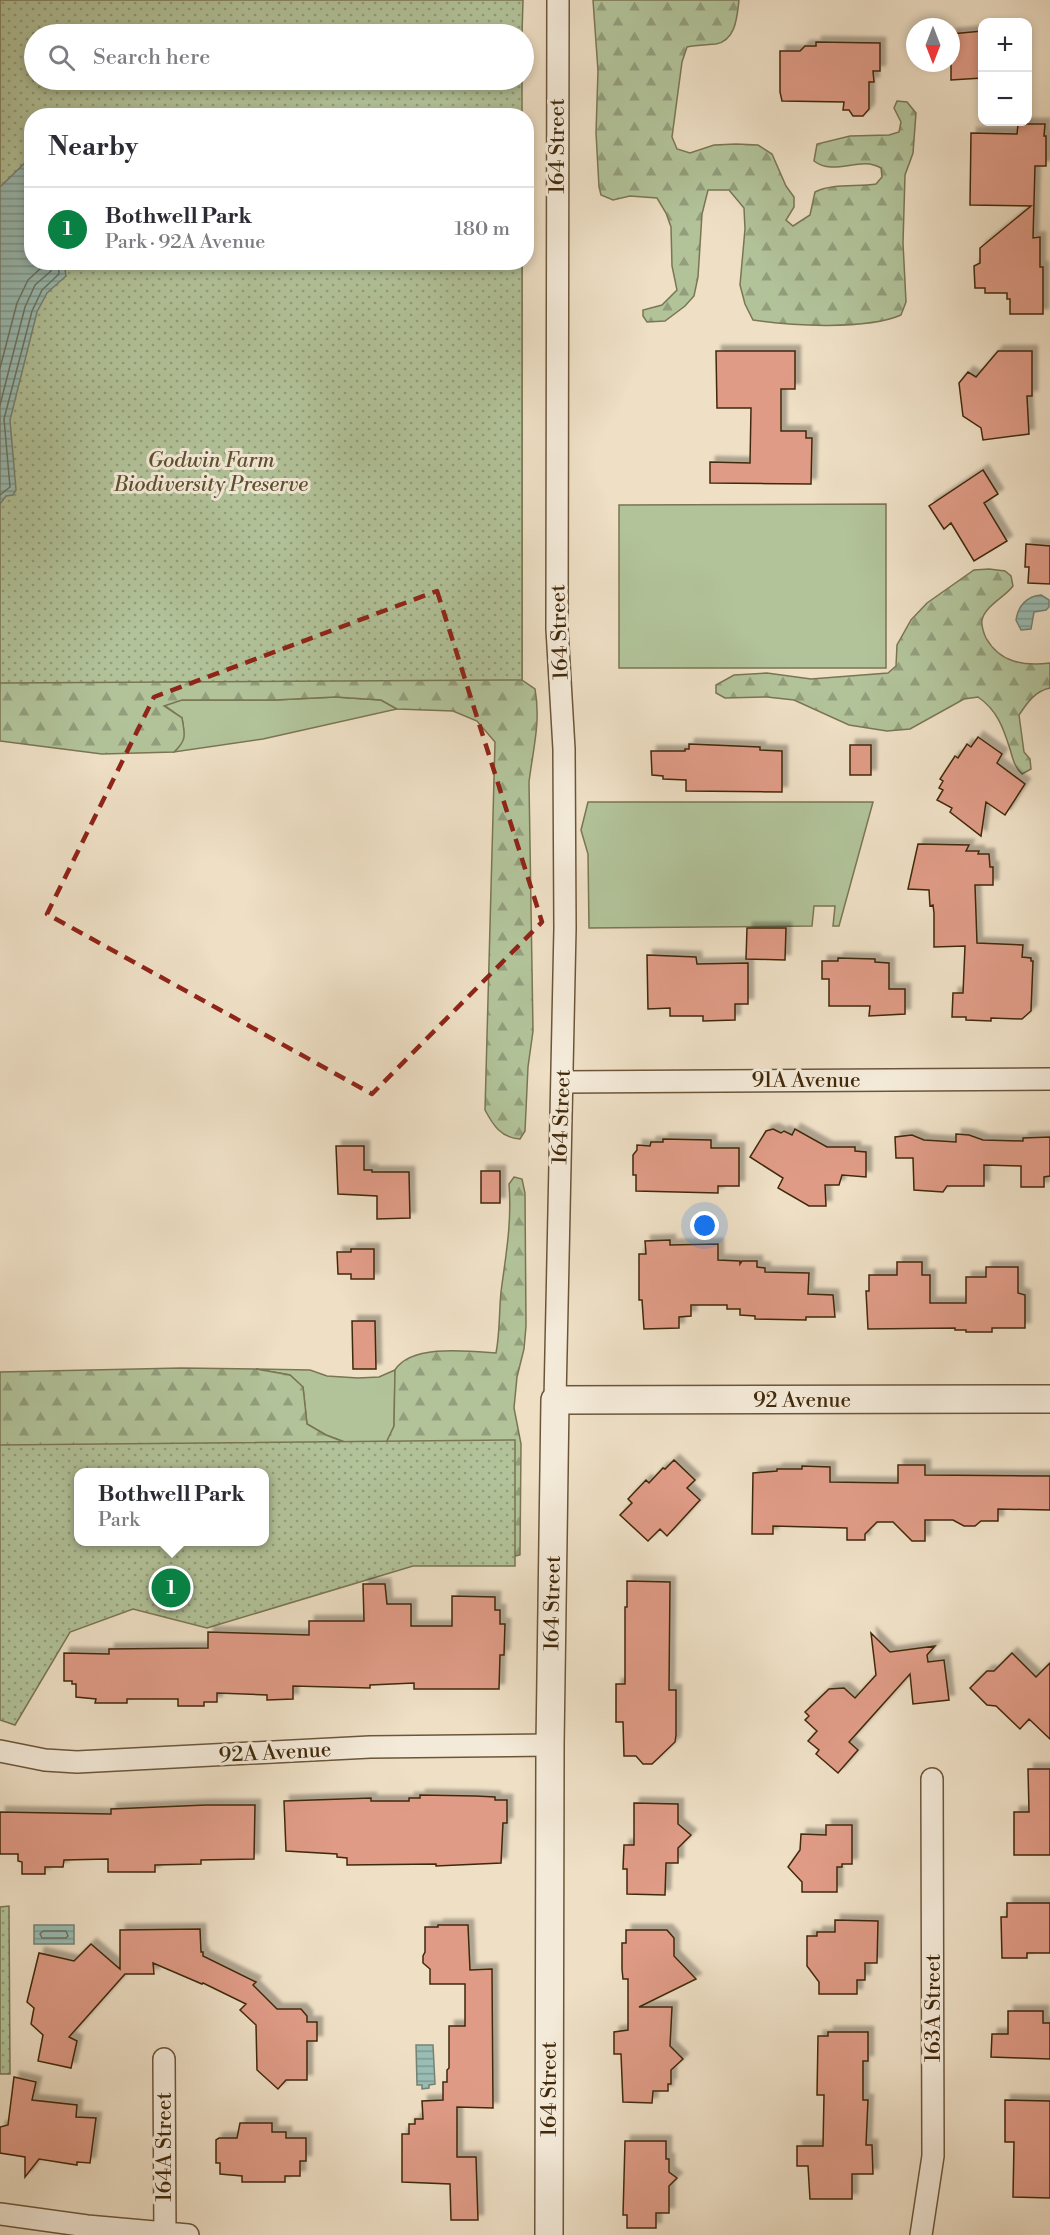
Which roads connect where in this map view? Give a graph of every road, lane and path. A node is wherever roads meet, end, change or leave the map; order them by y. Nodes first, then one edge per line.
1 (558, 0) edge
2 (1050, 1079) edge
3 (562, 1082) junction
4 (1050, 1399) edge
5 (555, 1400) junction
6 (550, 1745) junction
7 (0, 1751) edge
8 (932, 1779) dead end
9 (164, 2060) dead end
10 (0, 2214) edge
11 (165, 2233) edge
12 (188, 2235) edge
13 (549, 2235) edge
14 (921, 2235) edge

1 - 3 street, 164 Street
2 - 3 street, 91A Avenue
3 - 5 street, 164 Street
4 - 5 street, 92 Avenue
5 - 6 street, 164 Street
6 - 7 street, 92A Avenue
6 - 13 street, 164 Street
8 - 14 street, 163A Street
9 - 11 street, 164A Street
10 - 11 street
11 - 12 street

